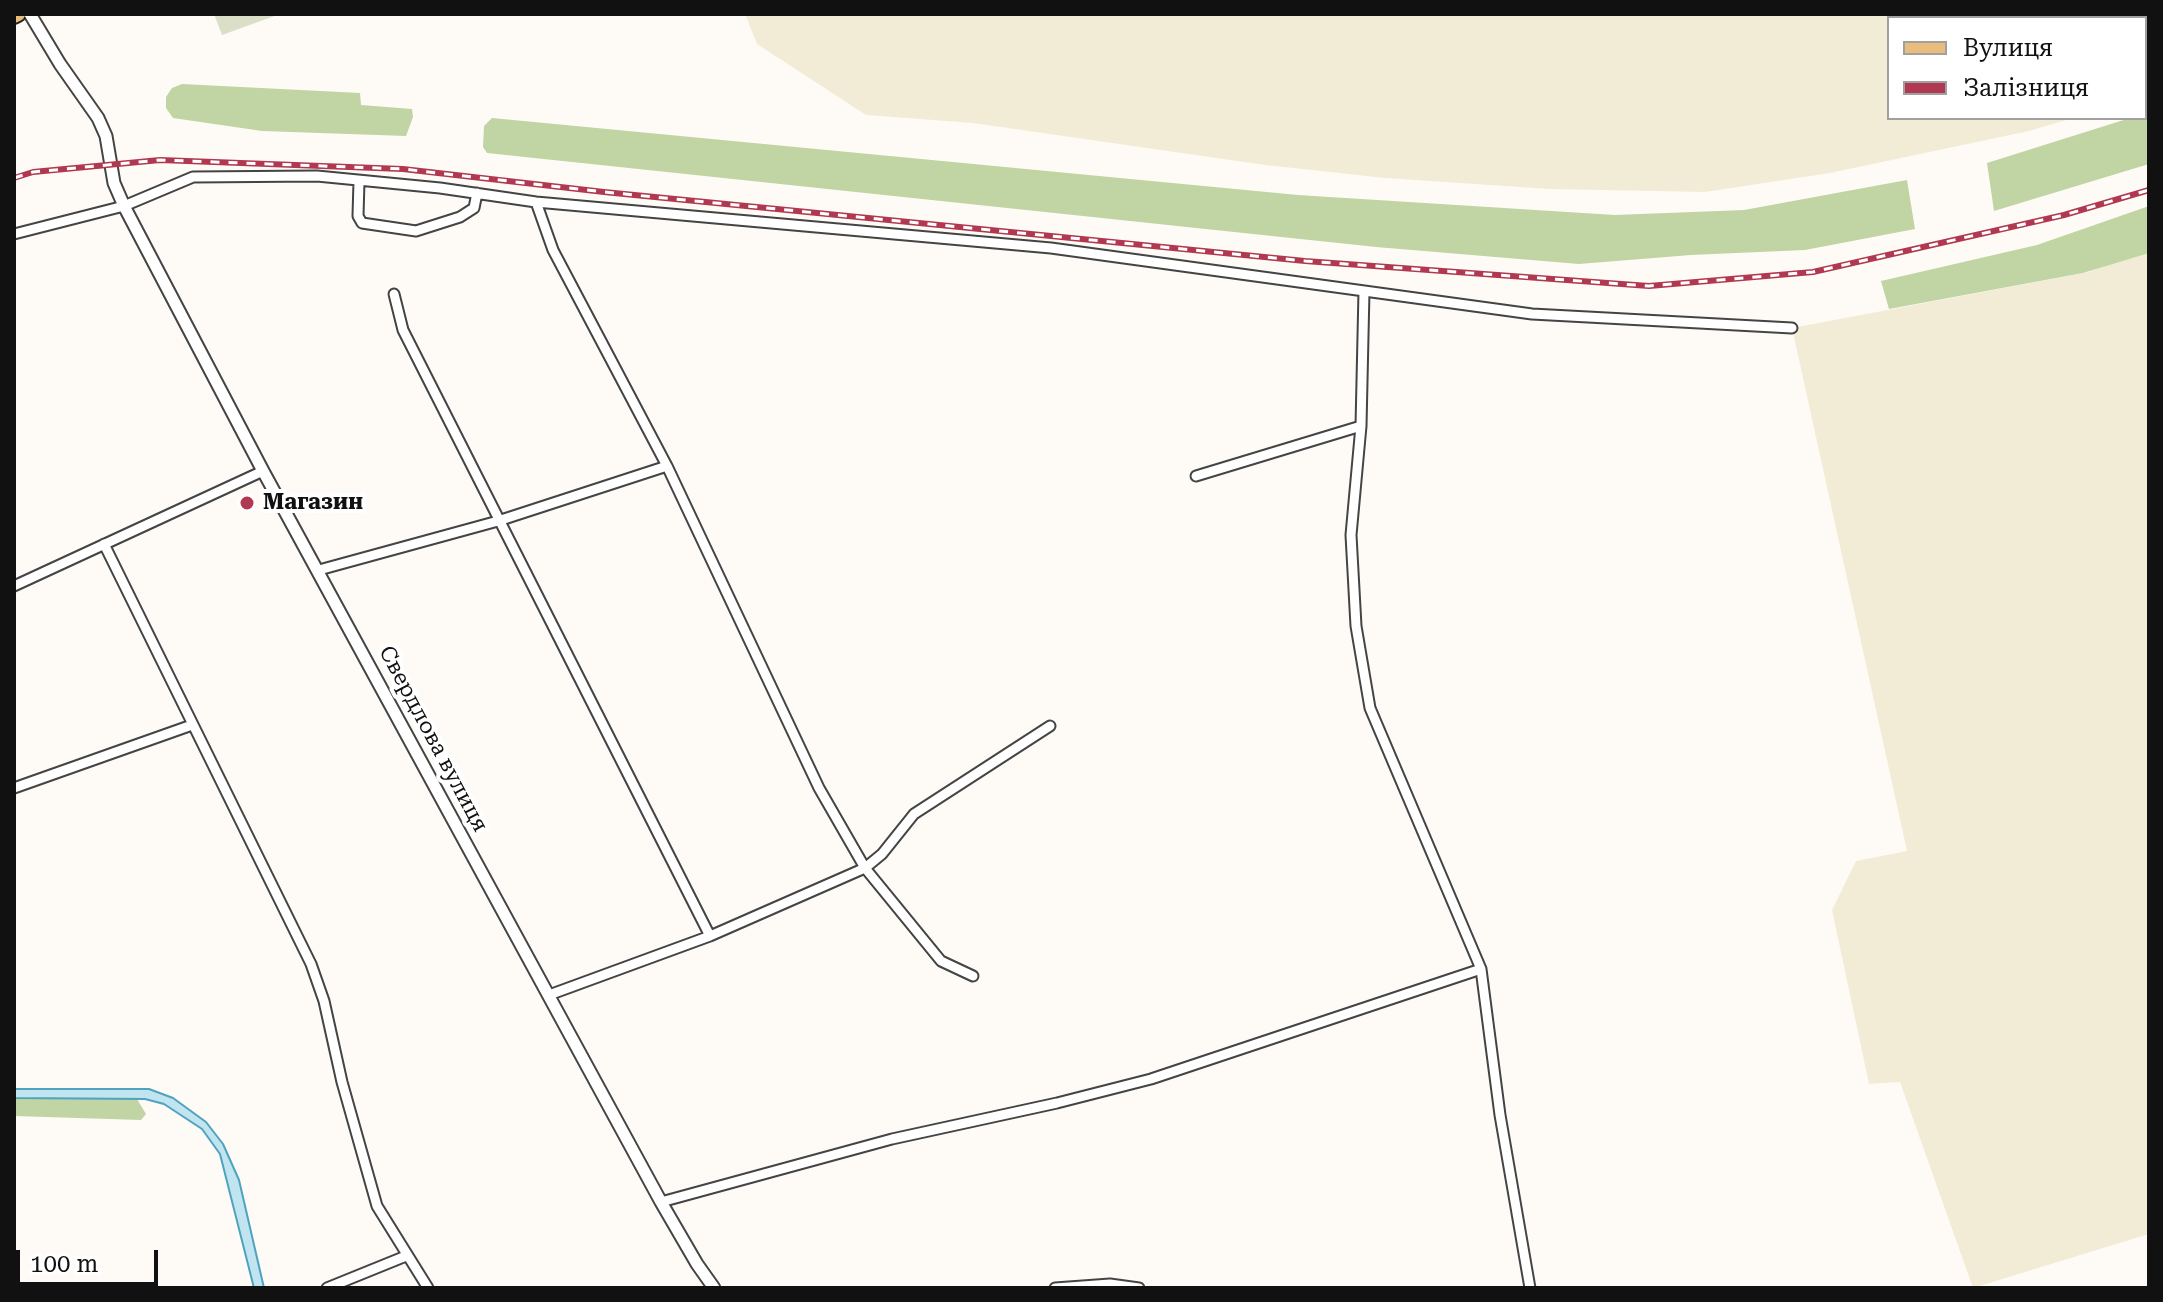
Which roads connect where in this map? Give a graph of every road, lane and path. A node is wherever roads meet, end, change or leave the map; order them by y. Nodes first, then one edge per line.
1 (30, 14) edge
2 (359, 181) junction
3 (477, 193) junction
4 (536, 202) junction
5 (124, 206) junction
6 (14, 234) edge
7 (1364, 291) junction
8 (394, 294) dead end
9 (1792, 328) dead end
10 (1361, 426) junction
11 (667, 466) junction
12 (263, 471) junction
13 (1196, 476) dead end
14 (498, 521) junction
15 (104, 544) junction
16 (319, 570) junction
17 (14, 586) edge
18 (192, 725) junction
19 (1050, 726) dead end
20 (14, 788) edge
21 (865, 868) junction
22 (710, 936) junction
23 (1481, 969) junction
24 (973, 976) dead end
25 (549, 995) junction
26 (661, 1202) junction
27 (406, 1256) junction
28 (327, 1288) edge
29 (428, 1288) edge
30 (714, 1288) edge
31 (1055, 1288) edge
32 (1139, 1288) edge
33 (1530, 1288) edge

1 - 5 street, Свердлова вулиця
2 - 3 street
2 - 3 street
2 - 5 street
3 - 4 street
4 - 7 street
4 - 11 street
5 - 6 street
5 - 12 street, Свердлова вулиця
7 - 9 street
7 - 10 street
8 - 14 street
10 - 13 street
10 - 23 street
11 - 14 street
11 - 21 street
12 - 15 street
12 - 16 street, Свердлова вулиця
14 - 16 street
14 - 22 street
15 - 17 street
15 - 18 street
16 - 25 street, Свердлова вулиця
18 - 20 street
18 - 27 street
19 - 21 street
21 - 22 street
21 - 24 street
22 - 25 street
23 - 26 street
23 - 33 street
25 - 26 street, Свердлова вулиця
26 - 30 street, Свердлова вулиця
27 - 28 street
27 - 29 street
31 - 32 street

